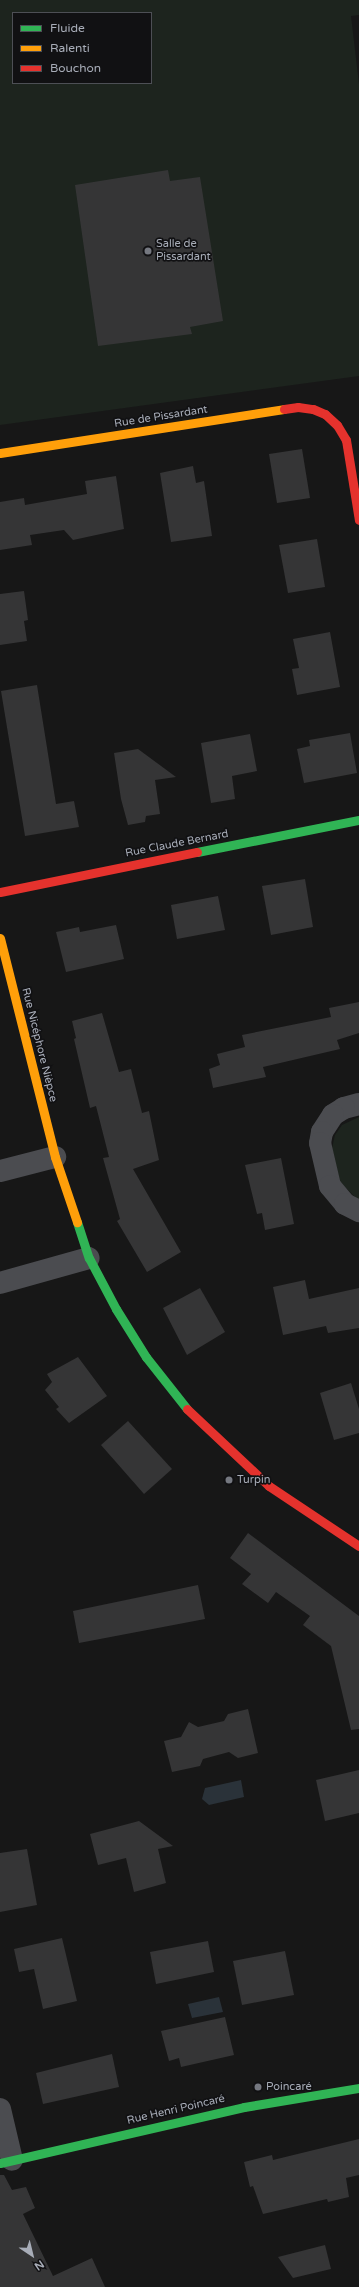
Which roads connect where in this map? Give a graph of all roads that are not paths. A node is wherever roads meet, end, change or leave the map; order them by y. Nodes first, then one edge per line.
1 (0, 453) edge
2 (359, 520) edge
3 (359, 820) edge
4 (0, 892) edge
5 (0, 938) edge
6 (359, 1104) edge
7 (55, 1157) junction
8 (0, 1171) edge
9 (359, 1211) edge
10 (88, 1258) junction
11 (0, 1283) edge
12 (359, 1546) edge
13 (359, 2088) edge
14 (0, 2109) edge
15 (6, 2161) edge

1 - 2 street, Rue de Pissardant
3 - 4 street, Rue Claude Bernard
5 - 7 street, Rue Nicéphore Nièpce
6 - 9 street
7 - 8 street
7 - 10 street, Rue Nicéphore Nièpce
10 - 11 street
10 - 12 street
13 - 15 street, Rue Henri Poincaré
14 - 15 street

